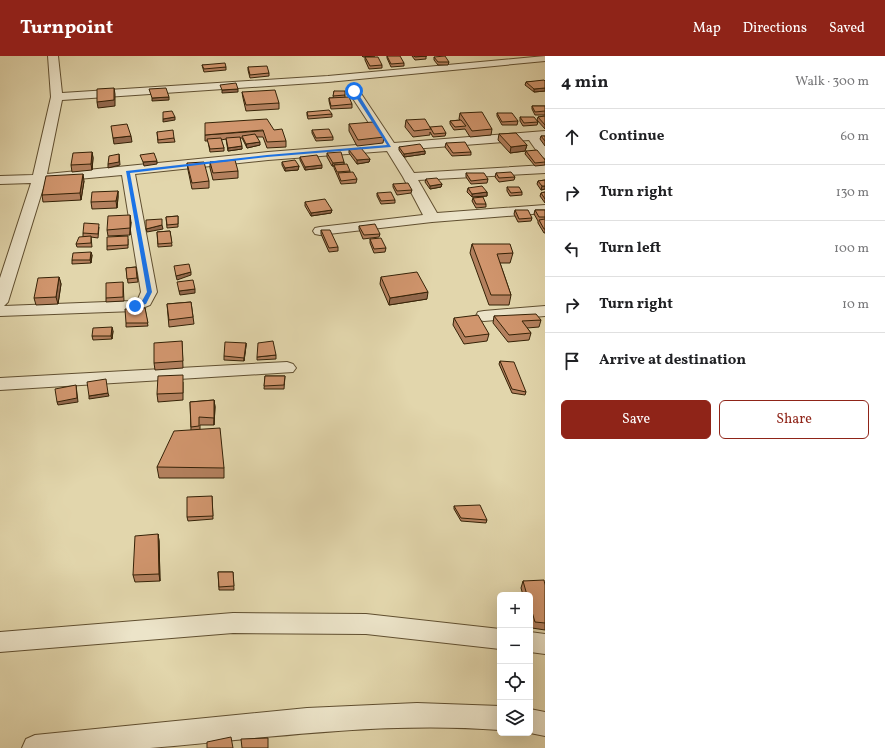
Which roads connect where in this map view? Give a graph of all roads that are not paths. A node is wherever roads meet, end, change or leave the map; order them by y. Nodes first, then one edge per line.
1 (53, 56) edge
2 (545, 58) edge
3 (354, 91) dead end
4 (57, 97) junction
5 (545, 135) edge
6 (532, 136) junction
7 (390, 146) junction
8 (545, 154) edge
9 (545, 169) edge
10 (128, 172) junction
11 (410, 177) junction
12 (39, 179) junction
13 (0, 180) edge
14 (545, 209) edge
15 (432, 218) junction
16 (320, 232) edge
17 (0, 302) edge
18 (0, 311) edge
19 (545, 311) edge
20 (484, 316) dead end
21 (287, 368) dead end
22 (0, 384) edge
23 (497, 639) edge
24 (0, 642) edge
25 (533, 642) edge
26 (545, 644) edge
27 (497, 718) edge
28 (533, 722) edge
29 (545, 724) edge
30 (34, 748) edge

1 - 4 street
2 - 4 street
3 - 7 street
4 - 12 street
5 - 6 street
6 - 7 street
6 - 8 street
7 - 10 street
7 - 11 street
9 - 11 street
10 - 12 street
10 - 18 street
11 - 15 street
12 - 13 street
12 - 17 street
14 - 15 street
15 - 16 street
19 - 20 street
21 - 22 street
23 - 24 street
25 - 26 street
27 - 30 street
28 - 29 street

